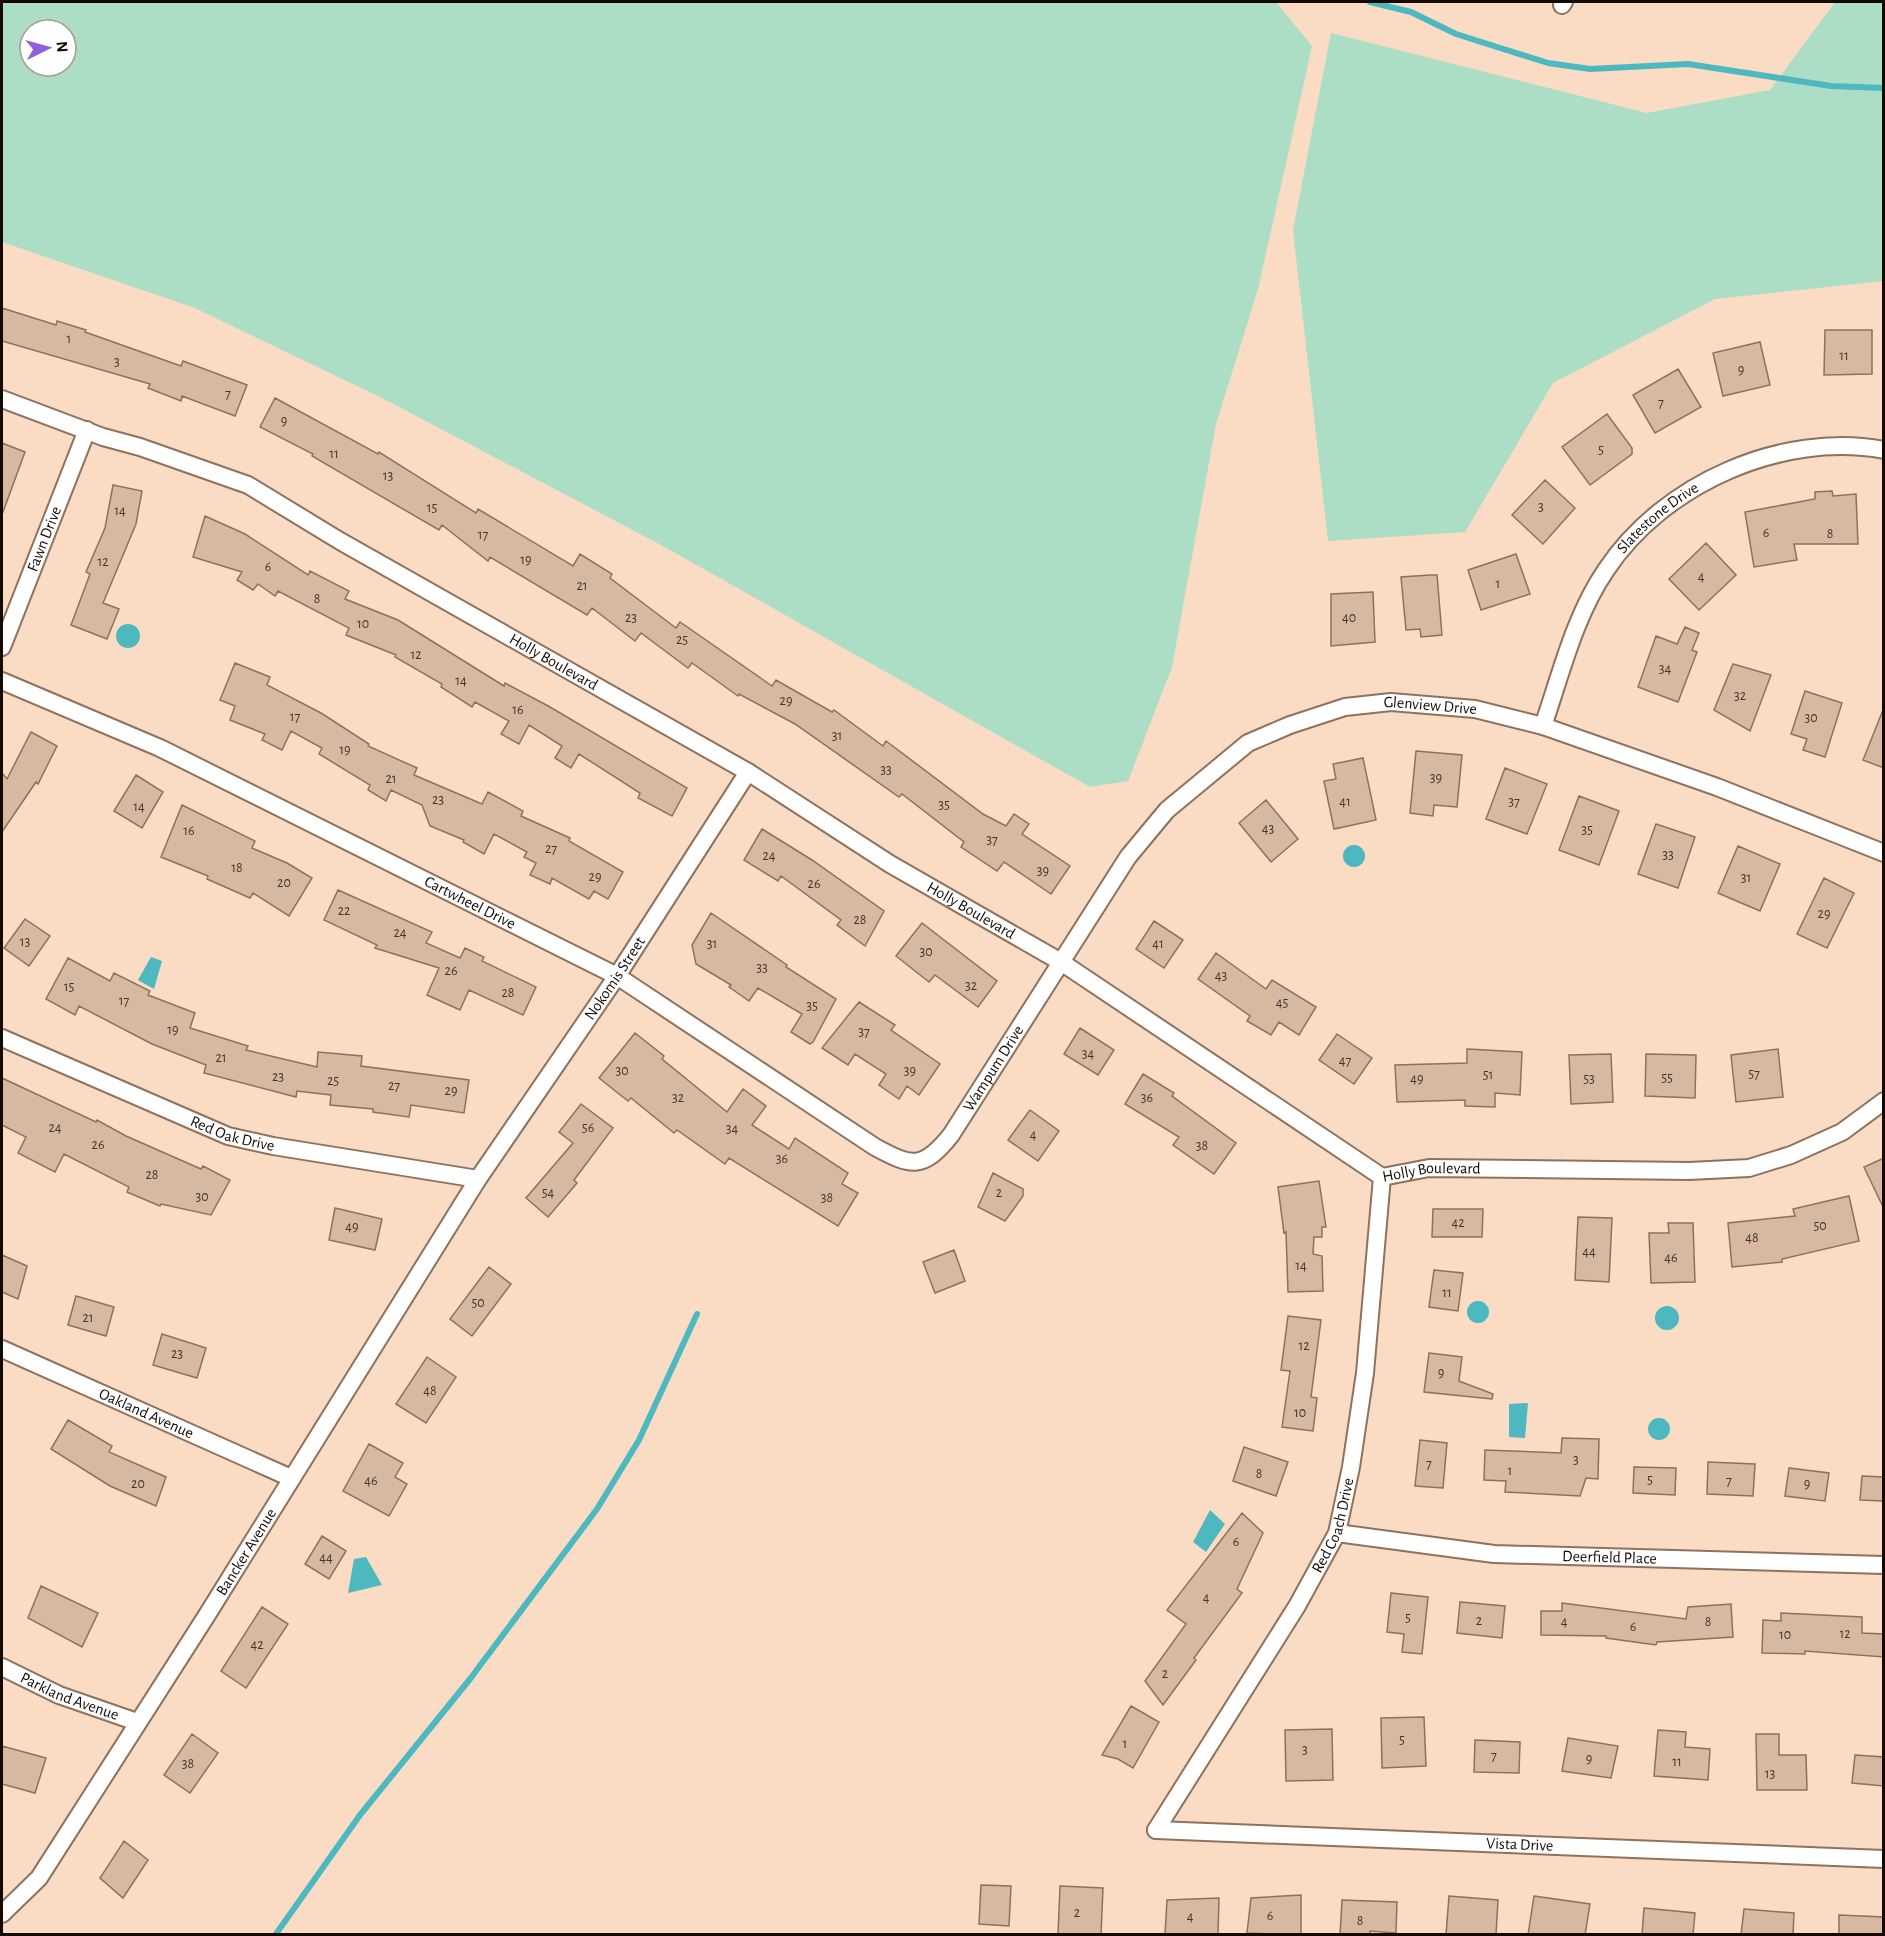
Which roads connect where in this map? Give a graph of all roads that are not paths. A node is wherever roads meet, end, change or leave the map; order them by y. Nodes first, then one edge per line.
1 (2, 399) edge
2 (87, 430) junction
3 (1884, 450) edge
4 (2, 648) edge
5 (2, 681) edge
6 (1543, 726) junction
7 (748, 772) junction
8 (1884, 853) edge
9 (1061, 962) junction
10 (617, 976) junction
11 (2, 1038) edge
12 (1884, 1101) edge
13 (915, 1162) joint
14 (1382, 1177) junction
15 (478, 1179) junction
16 (2, 1349) edge
17 (291, 1478) junction
18 (1336, 1533) junction
19 (1884, 1565) edge
20 (2, 1667) edge
21 (137, 1722) junction
22 (1156, 1830) joint
23 (1884, 1859) edge
24 (2, 1914) edge

1 - 2 street, Holly Boulevard
2 - 4 street, Fawn Drive
2 - 7 street, Holly Boulevard
3 - 6 street, Slatestone Drive
5 - 10 street, Cartwheel Drive
6 - 8 street, Glenview Drive
6 - 9 street, Glenview Drive
7 - 9 street, Holly Boulevard
7 - 10 street, Nokomis Street
9 - 13 street, Wampum Drive
9 - 14 street, Holly Boulevard
10 - 13 street, Cartwheel Drive
10 - 15 street, Nokomis Street
11 - 15 street, Red Oak Drive
12 - 14 street, Holly Boulevard
14 - 18 street, Red Coach Drive
15 - 17 street, Bancker Avenue
16 - 17 street, Oakland Avenue
17 - 21 street, Bancker Avenue
18 - 19 street, Deerfield Place
18 - 22 street, Red Coach Drive
20 - 21 street, Parkland Avenue
21 - 24 street, Bancker Avenue
22 - 23 street, Vista Drive

